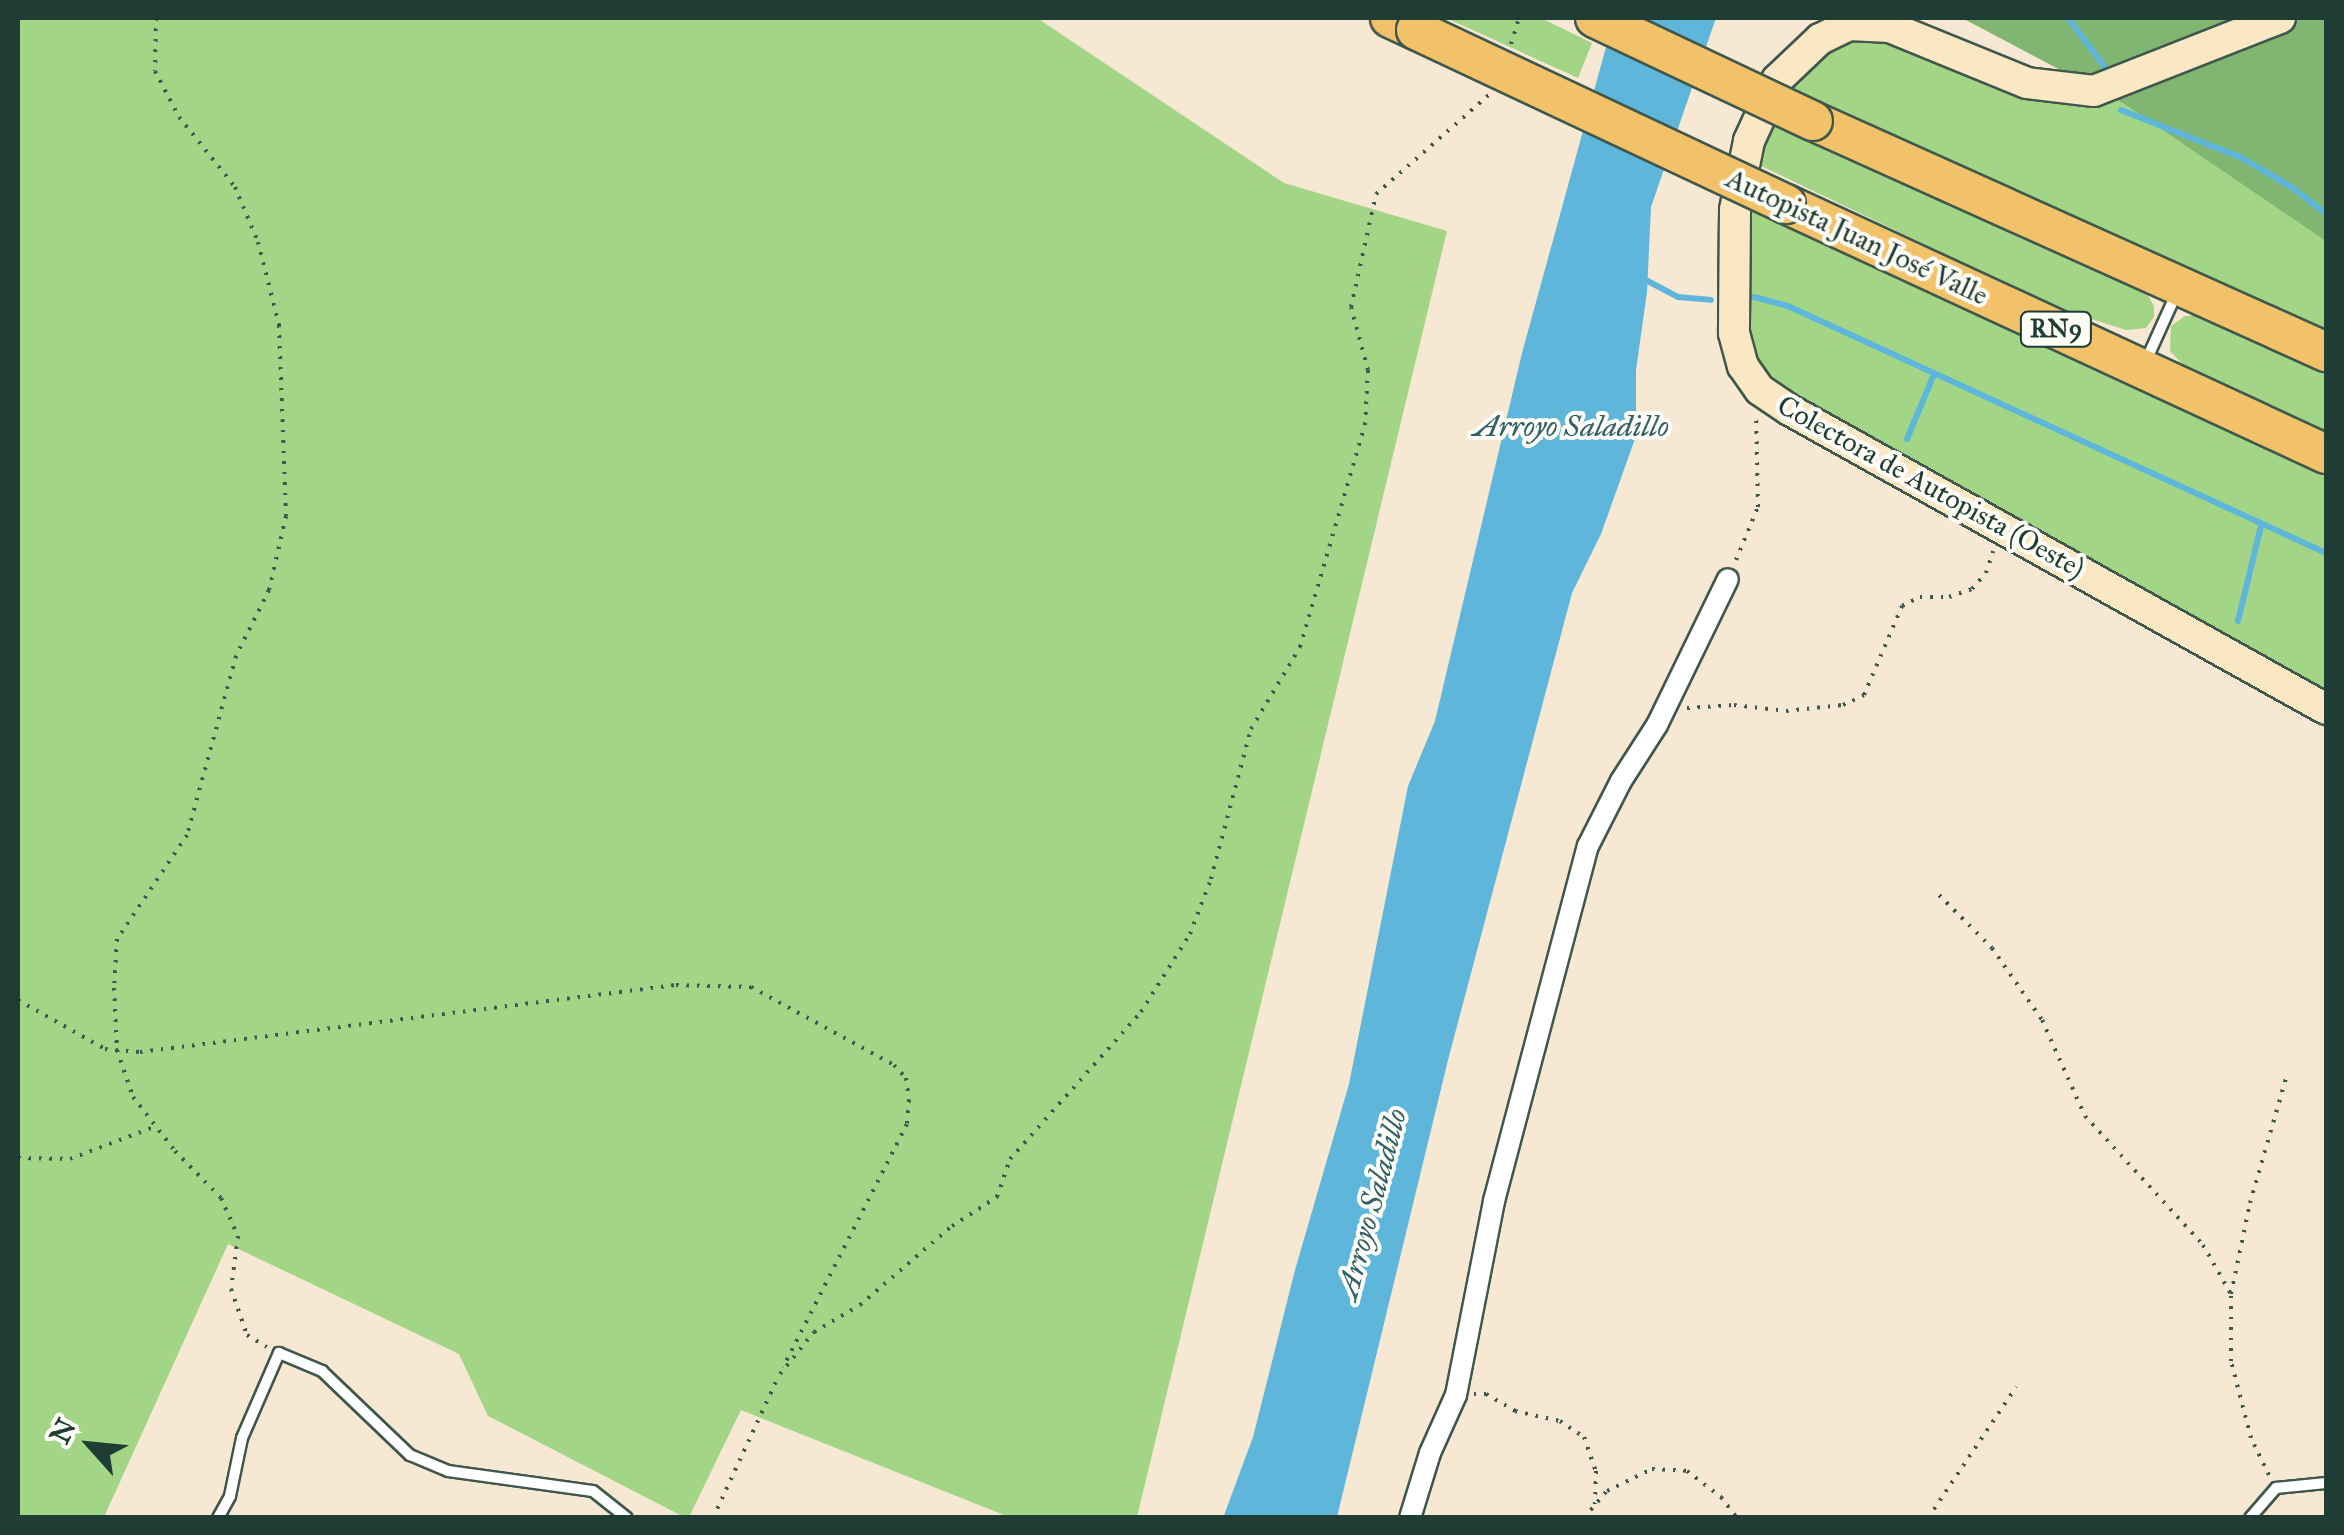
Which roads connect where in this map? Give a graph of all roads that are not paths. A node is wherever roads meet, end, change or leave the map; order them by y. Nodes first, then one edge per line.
1 (1595, 18) edge
2 (2280, 18) edge
3 (1403, 24) edge
4 (2180, 286) junction
5 (2326, 352) edge
6 (2142, 369) junction
7 (2326, 454) edge
8 (1728, 579) road end
9 (2326, 709) edge
10 (2326, 1483) edge
11 (218, 1518) edge
12 (626, 1518) edge
13 (1410, 1518) edge
14 (2250, 1518) edge

1 - 4 highway, bridge
2 - 9 main road, Colectora de Autopista (Oeste)
3 - 6 highway, Autopista Juan José Valle / RN9, bridge
4 - 5 highway
4 - 6 lane
6 - 7 highway, Autopista Juan José Valle / RN9
8 - 13 street
10 - 14 lane
11 - 12 lane

